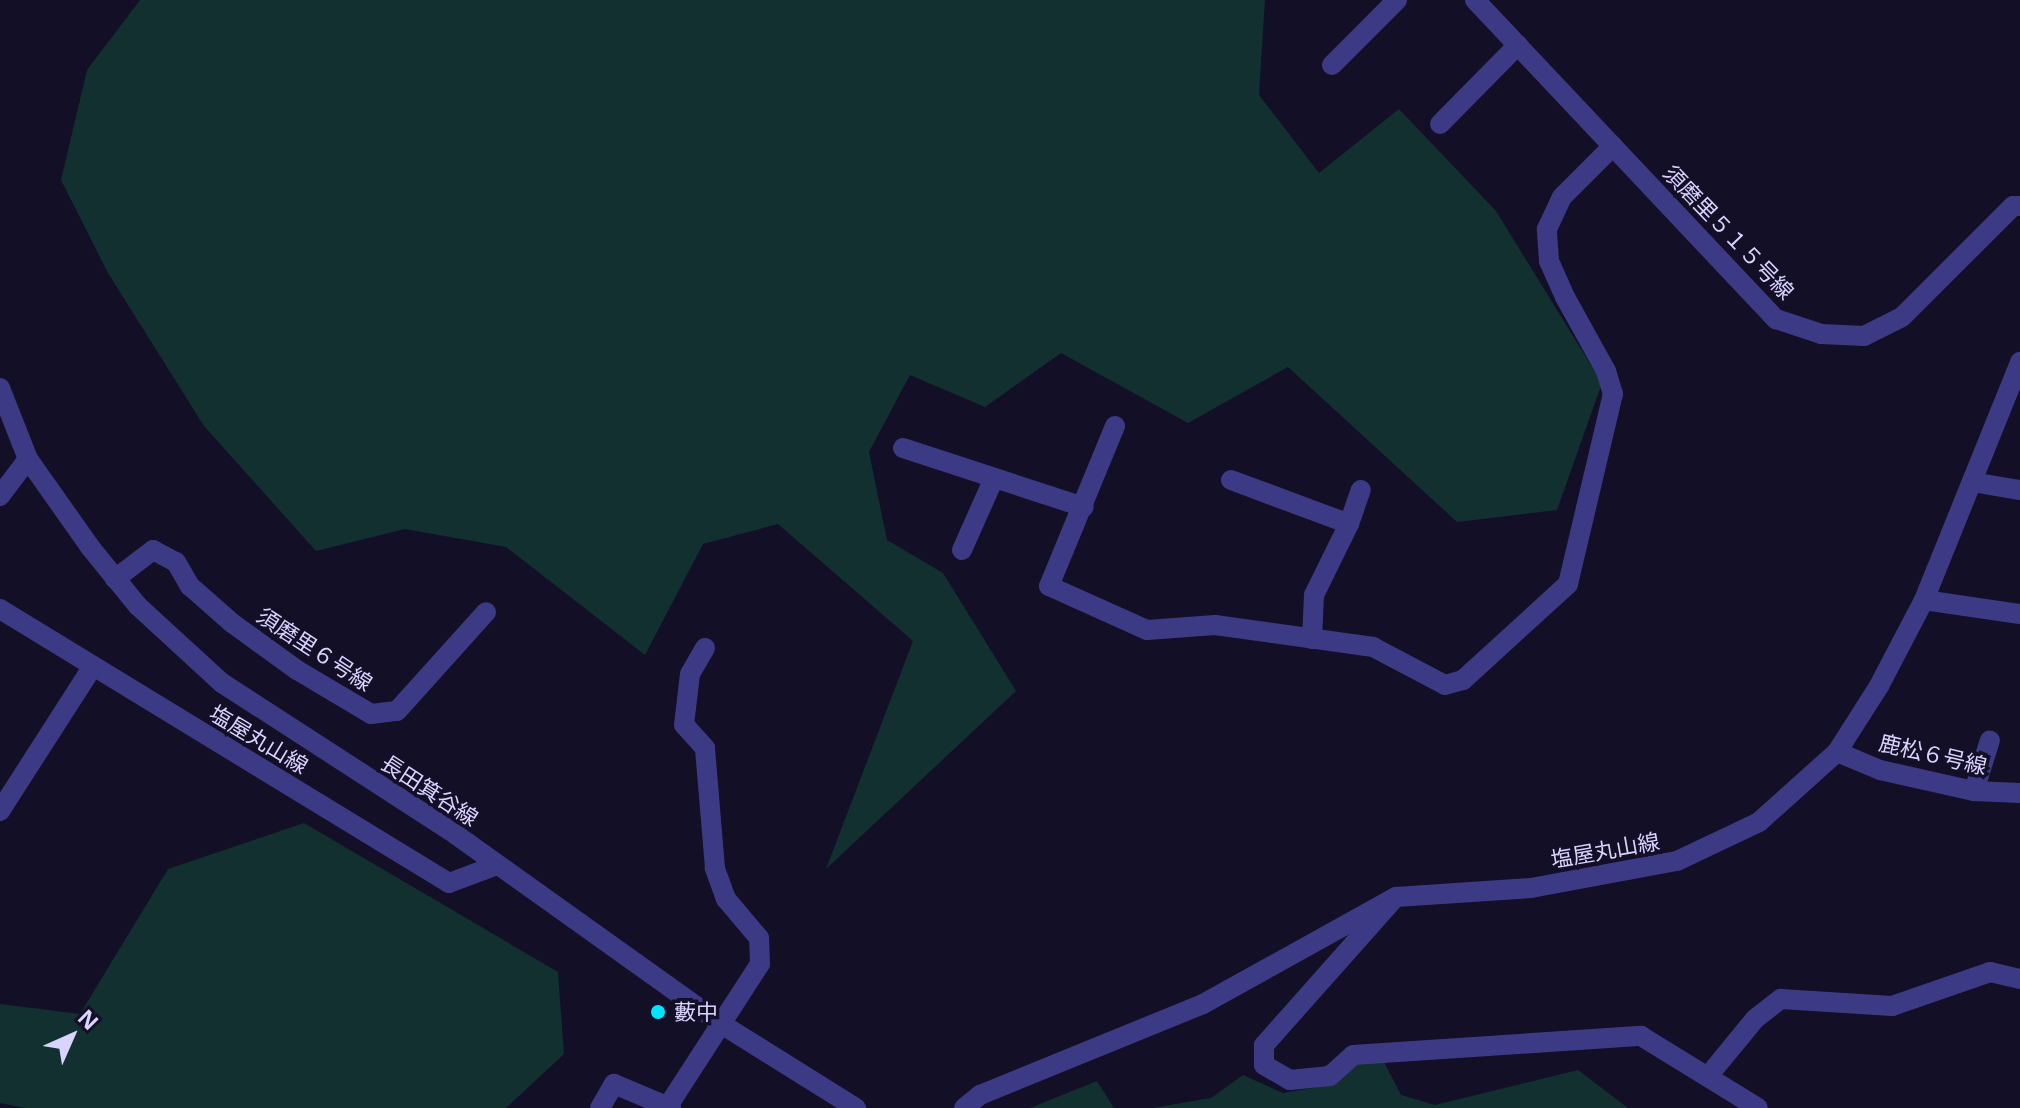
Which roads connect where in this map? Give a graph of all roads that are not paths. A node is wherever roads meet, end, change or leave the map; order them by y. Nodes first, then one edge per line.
1 (1397, 0) edge
2 (1475, 0) edge
3 (1518, 45) junction
4 (1332, 65) dead end
5 (1440, 124) dead end
6 (1613, 146) junction
7 (2020, 206) edge
8 (2020, 362) edge
9 (0, 388) edge
10 (1115, 426) dead end
11 (903, 448) dead end
12 (28, 459) junction
13 (0, 469) edge
14 (994, 478) junction
15 (1231, 480) dead end
16 (1972, 482) junction
17 (1361, 490) dead end
18 (2020, 490) edge
19 (0, 496) edge
20 (1084, 507) junction
21 (1349, 524) junction
22 (962, 550) dead end
23 (115, 579) junction
24 (1924, 600) junction
25 (0, 609) edge
26 (486, 612) dead end
27 (2020, 614) edge
28 (1312, 639) junction
29 (705, 648) dead end
30 (93, 666) junction
31 (1990, 740) dead end
32 (1837, 752) junction
33 (1974, 791) junction
34 (2020, 793) edge
35 (0, 811) edge
36 (497, 865) junction
37 (1396, 897) junction
38 (2020, 979) edge
39 (723, 1025) junction
40 (1709, 1075) junction
41 (670, 1107) edge
42 (600, 1108) edge
43 (856, 1108) edge
44 (964, 1108) edge
45 (1758, 1108) edge

1 - 4 street
2 - 3 street, 須磨里５１５号線
3 - 5 street
3 - 6 street, 須磨里５１５号線
6 - 7 street, 須磨里５１５号線
6 - 28 street
8 - 16 street, 塩屋丸山線
9 - 12 street, 長田箕谷線
10 - 20 street
11 - 14 street
12 - 13 street
12 - 19 street
12 - 23 street, 長田箕谷線
14 - 20 street
14 - 22 street
15 - 21 street
16 - 18 street
16 - 24 street, 塩屋丸山線
17 - 21 street
20 - 28 street
21 - 28 street
23 - 26 street, 須磨里６号線
23 - 36 street, 長田箕谷線
24 - 27 street
24 - 32 street, 塩屋丸山線
25 - 30 street, 塩屋丸山線
29 - 39 street
30 - 35 street
30 - 36 street, 塩屋丸山線
31 - 33 street
32 - 33 street, 鹿松６号線
32 - 37 street, 塩屋丸山線
33 - 34 street, 鹿松６号線
36 - 39 street, 長田箕谷線
37 - 40 street
37 - 44 street, 塩屋丸山線
38 - 40 street
39 - 41 street
39 - 43 street, 長田箕谷線
40 - 45 street
41 - 42 street

